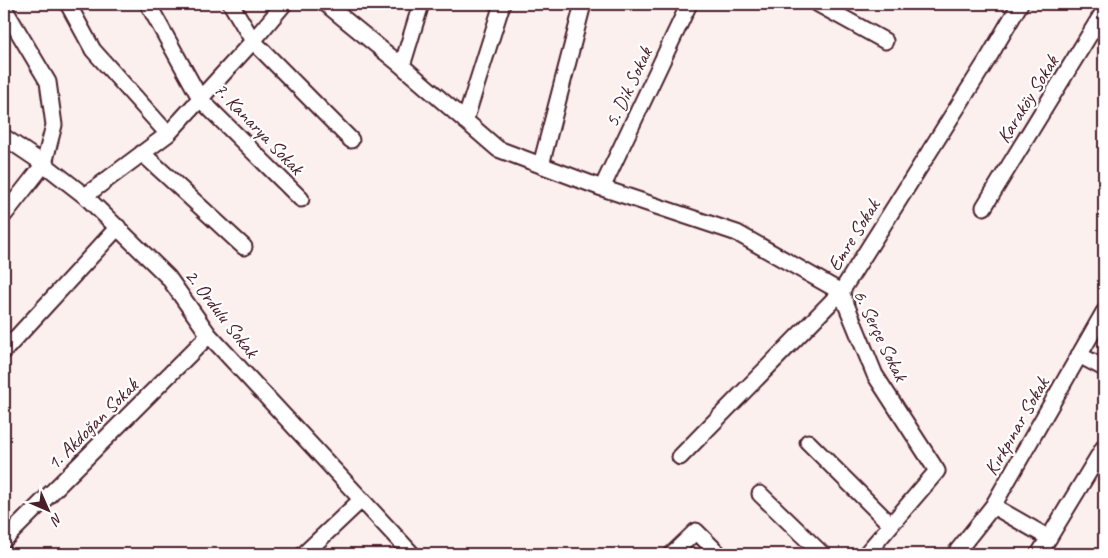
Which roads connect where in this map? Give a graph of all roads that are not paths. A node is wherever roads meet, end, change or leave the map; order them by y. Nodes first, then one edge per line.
1 (68, 4) edge
2 (148, 4) edge
3 (231, 4) edge
4 (284, 4) edge
5 (326, 4) edge
6 (421, 4) edge
7 (502, 4) edge
8 (583, 4) edge
9 (689, 4) edge
10 (818, 4) edge
11 (1020, 4) edge
12 (4, 8) edge
13 (1104, 11) edge
14 (253, 41) junction
15 (885, 42) dead end
16 (402, 66) junction
17 (201, 100) junction
18 (465, 121) junction
19 (168, 134) junction
20 (4, 137) edge
21 (351, 140) dead end
22 (142, 153) junction
23 (44, 164) junction
24 (541, 165) junction
25 (602, 188) junction
26 (85, 196) junction
27 (301, 198) dead end
28 (984, 207) dead end
29 (4, 215) edge
30 (118, 227) junction
31 (244, 247) dead end
32 (841, 292) junction
33 (1104, 312) edge
34 (209, 335) junction
35 (4, 351) edge
36 (1080, 354) junction
37 (1104, 368) edge
38 (808, 442) dead end
39 (1104, 447) edge
40 (680, 457) dead end
41 (760, 494) dead end
42 (361, 500) junction
43 (993, 506) junction
44 (892, 525) junction
45 (1049, 538) junction
46 (4, 540) edge
47 (304, 554) edge
48 (412, 554) edge
49 (672, 554) edge
50 (719, 554) edge
51 (822, 554) edge
52 (866, 554) edge
53 (955, 554) edge
54 (1040, 554) edge

1 - 19 street
2 - 17 street, 7. Kanarya Sokak
3 - 14 street
4 - 14 street
5 - 16 street, 6. Serçe Sokak
6 - 16 street
7 - 18 street
8 - 24 street
9 - 25 street, 5. Dik Sokak
10 - 15 street
11 - 32 street, Emre Sokak
12 - 23 street
13 - 28 street, Karaköy Sokak
14 - 17 street
14 - 21 street
16 - 18 street, 6. Serçe Sokak
17 - 19 street
17 - 27 street, 7. Kanarya Sokak
18 - 24 street, 6. Serçe Sokak
19 - 22 street
20 - 23 street, 2. Ordulu Sokak
22 - 26 street
22 - 31 street
23 - 26 street, 2. Ordulu Sokak
23 - 29 street
24 - 25 street, 6. Serçe Sokak
25 - 32 street, 6. Serçe Sokak
26 - 30 street, 2. Ordulu Sokak
30 - 34 street, 2. Ordulu Sokak
30 - 35 street
32 - 40 street, Emre Sokak
32 - 44 street, 6. Serçe Sokak
33 - 36 street, Kırkpınar Sokak
34 - 42 street, 2. Ordulu Sokak
34 - 46 street, 1. Akdoğan Sokak
36 - 37 street
36 - 43 street, Kırkpınar Sokak
38 - 44 street
39 - 45 street
41 - 51 street
42 - 47 street
42 - 48 street, 2. Ordulu Sokak
43 - 45 street
43 - 53 street, Kırkpınar Sokak
44 - 52 street, 6. Serçe Sokak
45 - 54 street
49 - 50 street

